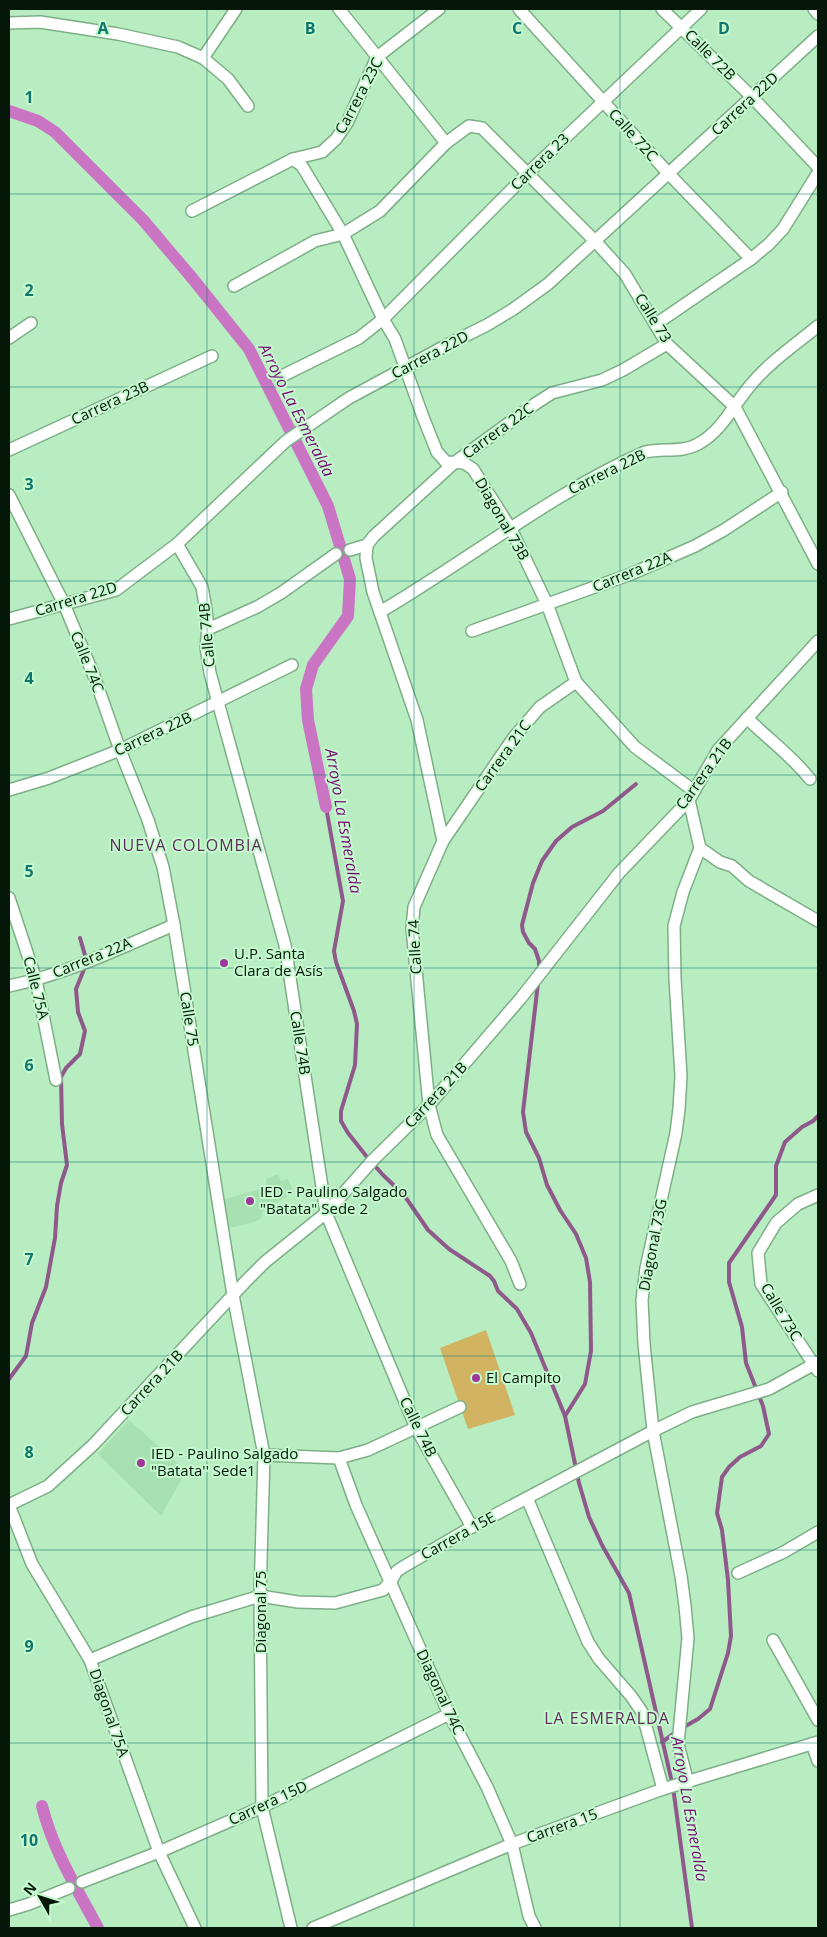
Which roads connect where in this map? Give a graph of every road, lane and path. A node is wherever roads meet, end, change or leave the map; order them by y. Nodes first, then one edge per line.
1 (236, 9) edge
2 (339, 9) edge
3 (439, 9) edge
4 (518, 9) edge
5 (662, 9) edge
6 (701, 9) edge
7 (814, 9) edge
8 (818, 14) edge
9 (9, 23) edge
10 (682, 27) junction
11 (818, 36) edge
12 (377, 57) junction
13 (203, 58) junction
14 (752, 97) junction
15 (602, 102) junction
16 (248, 106) dead end
17 (446, 143) junction
18 (293, 159) junction
19 (818, 167) edge
20 (528, 173) junction
21 (668, 174) junction
22 (818, 174) edge
23 (192, 211) dead end
24 (342, 234) junction
25 (595, 241) junction
26 (751, 259) junction
27 (234, 286) dead end
28 (383, 319) junction
29 (31, 322) dead end
30 (656, 324) junction
31 (818, 326) edge
32 (9, 338) edge
33 (667, 344) junction
34 (212, 356) dead end
35 (406, 368) junction
36 (280, 377) dead end
37 (735, 407) junction
38 (9, 450) edge
39 (454, 463) junction
40 (782, 492) junction
41 (9, 495) edge
42 (511, 529) junction
43 (177, 544) junction
44 (367, 545) junction
45 (350, 550) dead end
46 (336, 554) dead end
47 (818, 564) edge
48 (64, 604) junction
49 (547, 604) junction
50 (380, 612) junction
51 (9, 618) edge
52 (208, 629) junction
53 (472, 631) dead end
54 (818, 641) edge
55 (292, 664) dead end
56 (576, 682) junction
57 (218, 703) junction
58 (747, 718) junction
59 (120, 750) junction
60 (810, 779) dead end
61 (9, 790) edge
62 (692, 795) junction
63 (443, 841) junction
64 (700, 848) junction
65 (9, 898) edge
66 (818, 920) edge
67 (174, 925) junction
68 (36, 980) junction
69 (9, 986) edge
70 (56, 1080) dead end
71 (429, 1105) junction
72 (818, 1195) edge
73 (326, 1213) junction
74 (520, 1284) dead end
75 (233, 1295) junction
76 (817, 1366) edge
77 (460, 1407) dead end
78 (416, 1428) junction
79 (653, 1430) junction
80 (264, 1455) junction
81 (339, 1458) junction
82 (527, 1498) junction
83 (9, 1505) edge
84 (472, 1527) junction
85 (818, 1532) edge
86 (738, 1573) dead end
87 (391, 1581) junction
88 (260, 1596) junction
89 (773, 1640) dead end
90 (90, 1660) junction
91 (449, 1714) junction
92 (818, 1720) edge
93 (815, 1743) edge
94 (818, 1761) edge
95 (687, 1783) junction
96 (665, 1789) junction
97 (262, 1807) junction
98 (512, 1844) junction
99 (159, 1852) junction
100 (82, 1882) dead end
101 (69, 1888) dead end
102 (9, 1910) edge
103 (195, 1928) edge
104 (291, 1928) edge
105 (313, 1928) edge
106 (535, 1928) edge

1 - 13 street
2 - 12 street
3 - 12 street, Carrera 23C
4 - 15 street, Calle 72C
5 - 10 street, Calle 72B
6 - 10 street, Carrera 23
7 - 8 street
9 - 13 street
10 - 14 street, Calle 72B
10 - 15 street, Carrera 23
11 - 14 street, Carrera 22D
12 - 17 street
12 - 18 street, Carrera 23C
13 - 16 street
14 - 19 street, Calle 72B
14 - 21 street, Carrera 22D
15 - 20 street, Carrera 23
15 - 21 street, Calle 72C
17 - 20 street, Calle 73
17 - 24 street
18 - 23 street, Carrera 23C
18 - 24 street, Diagonal 73B
20 - 25 street, Calle 73
20 - 28 street, Carrera 23
21 - 25 street, Carrera 22D
21 - 26 street, Calle 72C
22 - 26 street
24 - 27 street
24 - 28 street, Diagonal 73B
25 - 30 street, Calle 73
25 - 35 street, Carrera 22D
26 - 30 street
28 - 35 street, Diagonal 73B
28 - 36 street
29 - 32 street
30 - 33 street, Calle 73
31 - 37 street, Carrera 22B
33 - 37 street, Calle 73
33 - 39 street, Carrera 22C
34 - 38 street, Carrera 23B
35 - 39 street, Diagonal 73B
35 - 43 street, Carrera 22D
37 - 40 street, Calle 73
37 - 42 street, Carrera 22B
39 - 42 street, Diagonal 73B
39 - 44 street, Carrera 22C
40 - 47 street, Calle 73
40 - 49 street, Carrera 22A
41 - 48 street, Calle 74C
42 - 49 street, Diagonal 73B
42 - 50 street, Carrera 22B
43 - 48 street, Carrera 22D
43 - 52 street, Calle 74B
44 - 45 street
44 - 50 street
46 - 52 street
48 - 51 street, Carrera 22D
48 - 59 street, Calle 74C
49 - 53 street, Carrera 22A
49 - 56 street, Diagonal 73B
50 - 63 street
52 - 57 street, Calle 74B
54 - 58 street, Carrera 21B
55 - 57 street, Carrera 22B
56 - 62 street, Diagonal 73B
56 - 63 street, Carrera 21C
57 - 59 street, Carrera 22B
57 - 73 street, Calle 74B
58 - 60 street
58 - 62 street, Carrera 21B
59 - 61 street, Carrera 22B
59 - 67 street, Calle 75
62 - 64 street
62 - 71 street, Carrera 21B
63 - 71 street, Calle 74
64 - 66 street
64 - 79 street, Diagonal 73G
65 - 68 street, Calle 75A
67 - 68 street, Carrera 22A
67 - 75 street, Calle 75
68 - 69 street, Carrera 22A
68 - 70 street, Calle 75A
71 - 73 street, Carrera 21B
71 - 74 street, Calle 74
72 - 76 street, Calle 73C
73 - 75 street, Carrera 21B
73 - 78 street, Calle 74B
75 - 80 street, Diagonal 75
75 - 83 street, Carrera 21B
76 - 79 street, Carrera 15E
77 - 78 street
78 - 81 street
78 - 84 street, Calle 74B
79 - 82 street, Carrera 15E
79 - 95 street, Diagonal 73G
80 - 81 street
80 - 88 street, Diagonal 75
81 - 87 street, Diagonal 74C
82 - 84 street, Carrera 15E
82 - 96 street
83 - 90 street, Diagonal 75A
84 - 87 street, Carrera 15E
85 - 86 street
87 - 88 street, Carrera 15E
87 - 91 street, Diagonal 74C
88 - 90 street, Carrera 15E
88 - 97 street, Diagonal 75
89 - 92 street
90 - 99 street, Diagonal 75A
91 - 97 street, Carrera 15D
91 - 98 street, Diagonal 74C
93 - 94 street
93 - 95 street, Carrera 15
95 - 96 street, Carrera 15
96 - 98 street, Carrera 15
97 - 99 street, Carrera 15D
97 - 104 street, Diagonal 75
98 - 105 street, Carrera 15
98 - 106 street, Diagonal 74C
99 - 100 street, Carrera 15D
99 - 103 street, Diagonal 75A
101 - 102 street

